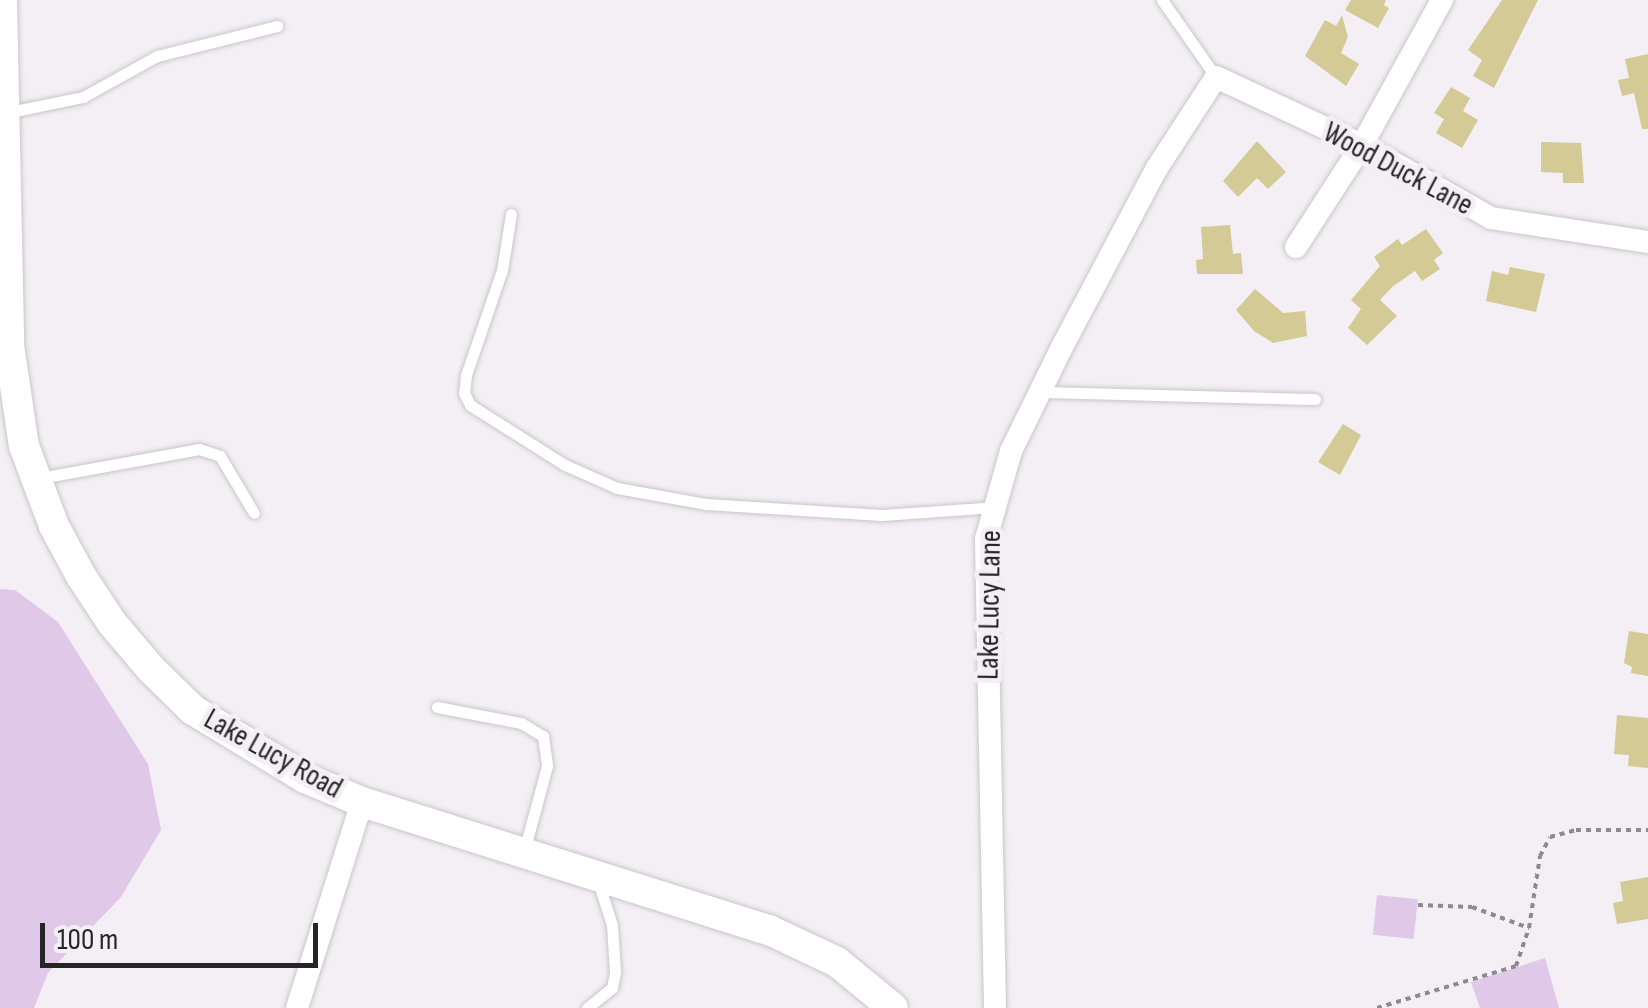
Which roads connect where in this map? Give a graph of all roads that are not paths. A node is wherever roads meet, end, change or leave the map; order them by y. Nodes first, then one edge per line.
1 (2, 0) edge
2 (1162, 0) edge
3 (1442, 0) edge
4 (277, 26) dead end
5 (1216, 77) junction
6 (5, 114) junction
7 (1362, 145) junction
8 (511, 214) dead end
9 (1648, 242) edge
10 (1296, 247) dead end
11 (1040, 392) junction
12 (1315, 399) dead end
13 (8, 405) edge
14 (36, 479) junction
15 (995, 507) junction
16 (254, 513) dead end
17 (438, 708) dead end
18 (362, 802) junction
19 (524, 852) junction
20 (596, 874) junction
21 (297, 1008) edge
22 (587, 1008) edge
23 (893, 1008) edge
24 (995, 1008) edge

1 - 6 street, Lake Lucy Road
2 - 5 lane
3 - 7 street
4 - 6 lane
5 - 7 street, Wood Duck Lane
5 - 11 street, Lake Lucy Lane
6 - 13 street, Lake Lucy Road
7 - 9 street, Wood Duck Lane
7 - 10 street
8 - 15 lane
11 - 12 lane
11 - 15 street, Lake Lucy Lane
13 - 14 street, Lake Lucy Road
14 - 16 lane
14 - 18 street, Lake Lucy Road
15 - 24 street, Lake Lucy Lane
17 - 19 lane
18 - 19 street, Lake Lucy Road
18 - 21 street
19 - 20 street, Lake Lucy Road
20 - 22 lane
20 - 23 street, Lake Lucy Road

